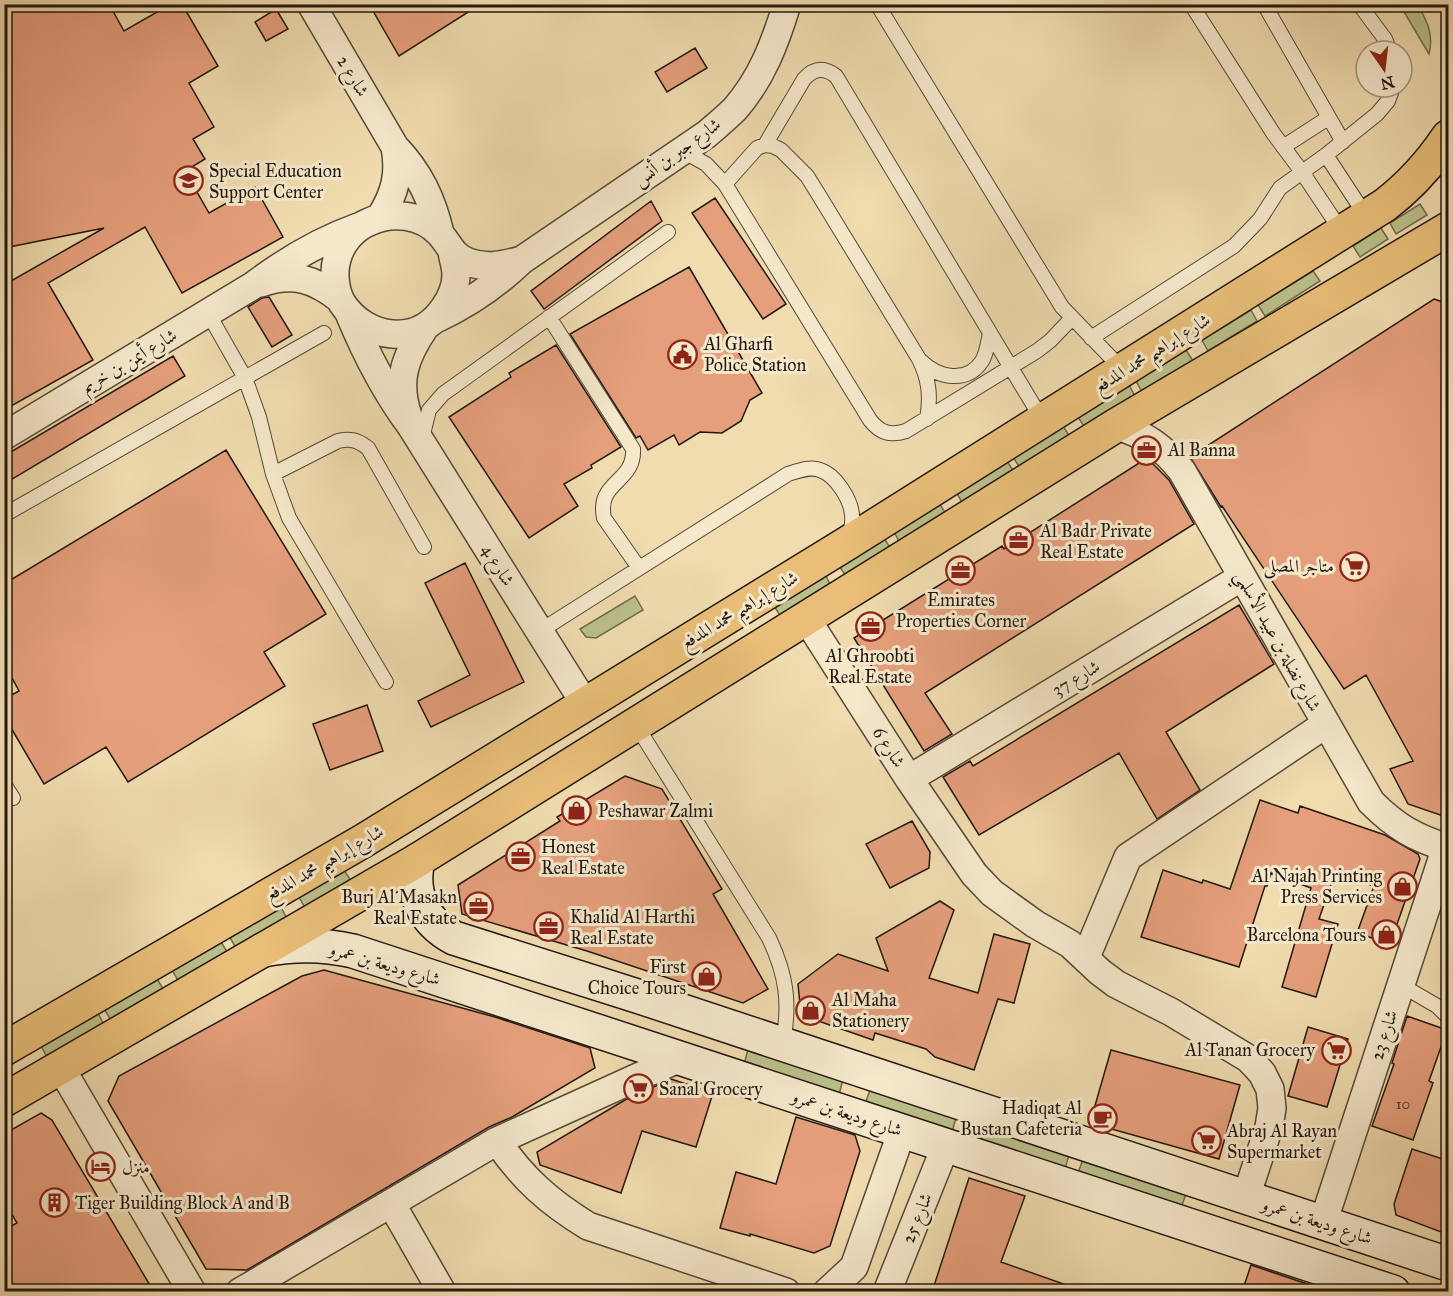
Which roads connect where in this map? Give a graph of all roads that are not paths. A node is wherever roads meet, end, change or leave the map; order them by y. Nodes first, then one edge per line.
1 (311, 4) edge
2 (787, 4) edge
3 (877, 4) edge
4 (1191, 4) edge
5 (1264, 4) edge
6 (1359, 4) edge
7 (1385, 39) edge
8 (1389, 99) edge
9 (1329, 118) junction
10 (1449, 137) edge
11 (1343, 142) junction
12 (765, 145) junction
13 (395, 147) junction
14 (1283, 147) junction
15 (681, 150) junction
16 (1326, 155) junction
17 (1302, 172) junction
18 (725, 184) junction
19 (371, 221) junction
20 (1354, 224) junction
21 (1449, 229) edge
22 (668, 232) dead end
23 (446, 243) junction
24 (522, 260) junction
25 (254, 285) junction
26 (344, 306) junction
27 (208, 314) junction
28 (549, 317) junction
29 (1072, 318) junction
30 (431, 322) junction
31 (324, 333) dead end
32 (990, 333) junction
33 (1091, 338) junction
34 (919, 359) junction
35 (1012, 368) junction
36 (1123, 371) junction
37 (245, 378) junction
38 (927, 419) junction
39 (1043, 421) junction
40 (1115, 426) junction
41 (417, 434) junction
42 (4, 436) edge
43 (273, 474) junction
44 (4, 515) edge
45 (846, 544) junction
46 (424, 547) dead end
47 (639, 568) junction
48 (1242, 577) junction
49 (739, 609) junction
50 (806, 618) junction
51 (540, 631) junction
52 (386, 682) dead end
53 (585, 704) junction
54 (635, 724) junction
55 (1326, 724) junction
56 (909, 779) junction
57 (4, 783) edge
58 (13, 798) dead end
59 (1447, 848) edge
60 (418, 860) junction
61 (263, 950) junction
62 (1086, 957) junction
63 (1401, 985) junction
64 (638, 996) junction
65 (535, 1011) junction
66 (1449, 1017) edge
67 (783, 1044) junction
68 (4, 1048) edge
69 (680, 1058) junction
70 (61, 1068) junction
71 (4, 1100) edge
72 (902, 1131) junction
73 (497, 1141) junction
74 (946, 1145) junction
75 (1246, 1197) junction
76 (391, 1203) junction
77 (1323, 1223) junction
78 (1222, 1236) junction
79 (1384, 1243) junction
80 (1449, 1264) edge
81 (891, 1290) edge
82 (192, 1292) edge
83 (240, 1292) edge
84 (442, 1292) edge
85 (786, 1292) edge
86 (827, 1292) edge
87 (1393, 1292) edge

1 - 13 street, شارع 2
2 - 15 street, شارع جبر بن أنس
3 - 29 lane
4 - 14 lane
5 - 9 lane
6 - 7 lane
8 - 11 lane
9 - 11 lane
9 - 14 lane
10 - 20 main road, شارع إبراهيم محمد المدفع
11 - 16 lane
12 - 18 lane
12 - 32 lane
12 - 34 lane
13 - 19 street, شارع 2
13 - 23 street, شارع 2
14 - 17 lane
15 - 18 lane
15 - 24 street, شارع جبر بن أنس
16 - 17 lane
16 - 20 lane
17 - 20 lane
17 - 33 lane
18 - 38 lane
19 - 23 street
19 - 25 street, شارع أيمن بن خريم
19 - 26 street
20 - 36 main road, شارع إبراهيم محمد المدفع
21 - 40 main road
22 - 28 lane
23 - 24 street, شارع جبر بن أنس
23 - 30 street
24 - 30 street, شارع جبر بن أنس
25 - 26 street, شارع أيمن بن خريم
25 - 27 street, شارع أيمن بن خريم
26 - 30 street
26 - 41 street, شارع 4
27 - 37 lane
27 - 42 street, شارع أيمن بن خريم
28 - 41 lane
28 - 47 lane
29 - 33 lane
29 - 35 lane
30 - 41 street, شارع 4
31 - 37 lane
32 - 34 lane
32 - 35 lane
33 - 36 lane
34 - 38 lane
35 - 38 lane
35 - 39 lane
36 - 39 main road, شارع إبراهيم محمد المدفع
37 - 43 lane
37 - 44 lane
39 - 45 main road, شارع إبراهيم محمد المدفع
40 - 48 street, شارع نضلة بن عبيد الأسلمي
40 - 50 main road
41 - 51 street, شارع 4
43 - 46 lane
43 - 52 lane
45 - 47 lane
45 - 49 main road, شارع إبراهيم محمد المدفع
47 - 51 lane
48 - 55 street, شارع نضلة بن عبيد الأسلمي
48 - 56 street, شارع 37
49 - 53 main road, شارع إبراهيم محمد المدفع
49 - 54 main road
50 - 54 main road
50 - 56 street, شارع 6
51 - 53 street, شارع 4
53 - 68 main road, شارع إبراهيم محمد المدفع
54 - 60 main road
54 - 67 lane
55 - 59 street, شارع نضلة بن عبيد الأسلمي
55 - 62 street
56 - 62 street, شارع 6
57 - 58 lane
59 - 63 street, شارع 23
60 - 61 main road
60 - 64 street, شارع وديعة بن عمرو
61 - 65 street, شارع وديعة بن عمرو
61 - 70 main road
62 - 75 street, شارع 6
63 - 66 lane
63 - 77 street, شارع 23
64 - 65 street
64 - 67 street, شارع وديعة بن عمرو
65 - 69 street, شارع وديعة بن عمرو
67 - 75 street, شارع وديعة بن عمرو
69 - 72 street, شارع وديعة بن عمرو
69 - 73 street
70 - 71 main road
70 - 82 street
72 - 74 street, شارع وديعة بن عمرو
72 - 86 street
73 - 76 street
73 - 85 street
74 - 78 street, شارع وديعة بن عمرو
74 - 81 street, شارع 25
75 - 77 street, شارع وديعة بن عمرو
76 - 83 street
76 - 84 street
77 - 79 street, شارع وديعة بن عمرو
78 - 79 street
78 - 87 street, شارع وديعة بن عمرو
79 - 80 street, شارع وديعة بن عمرو

